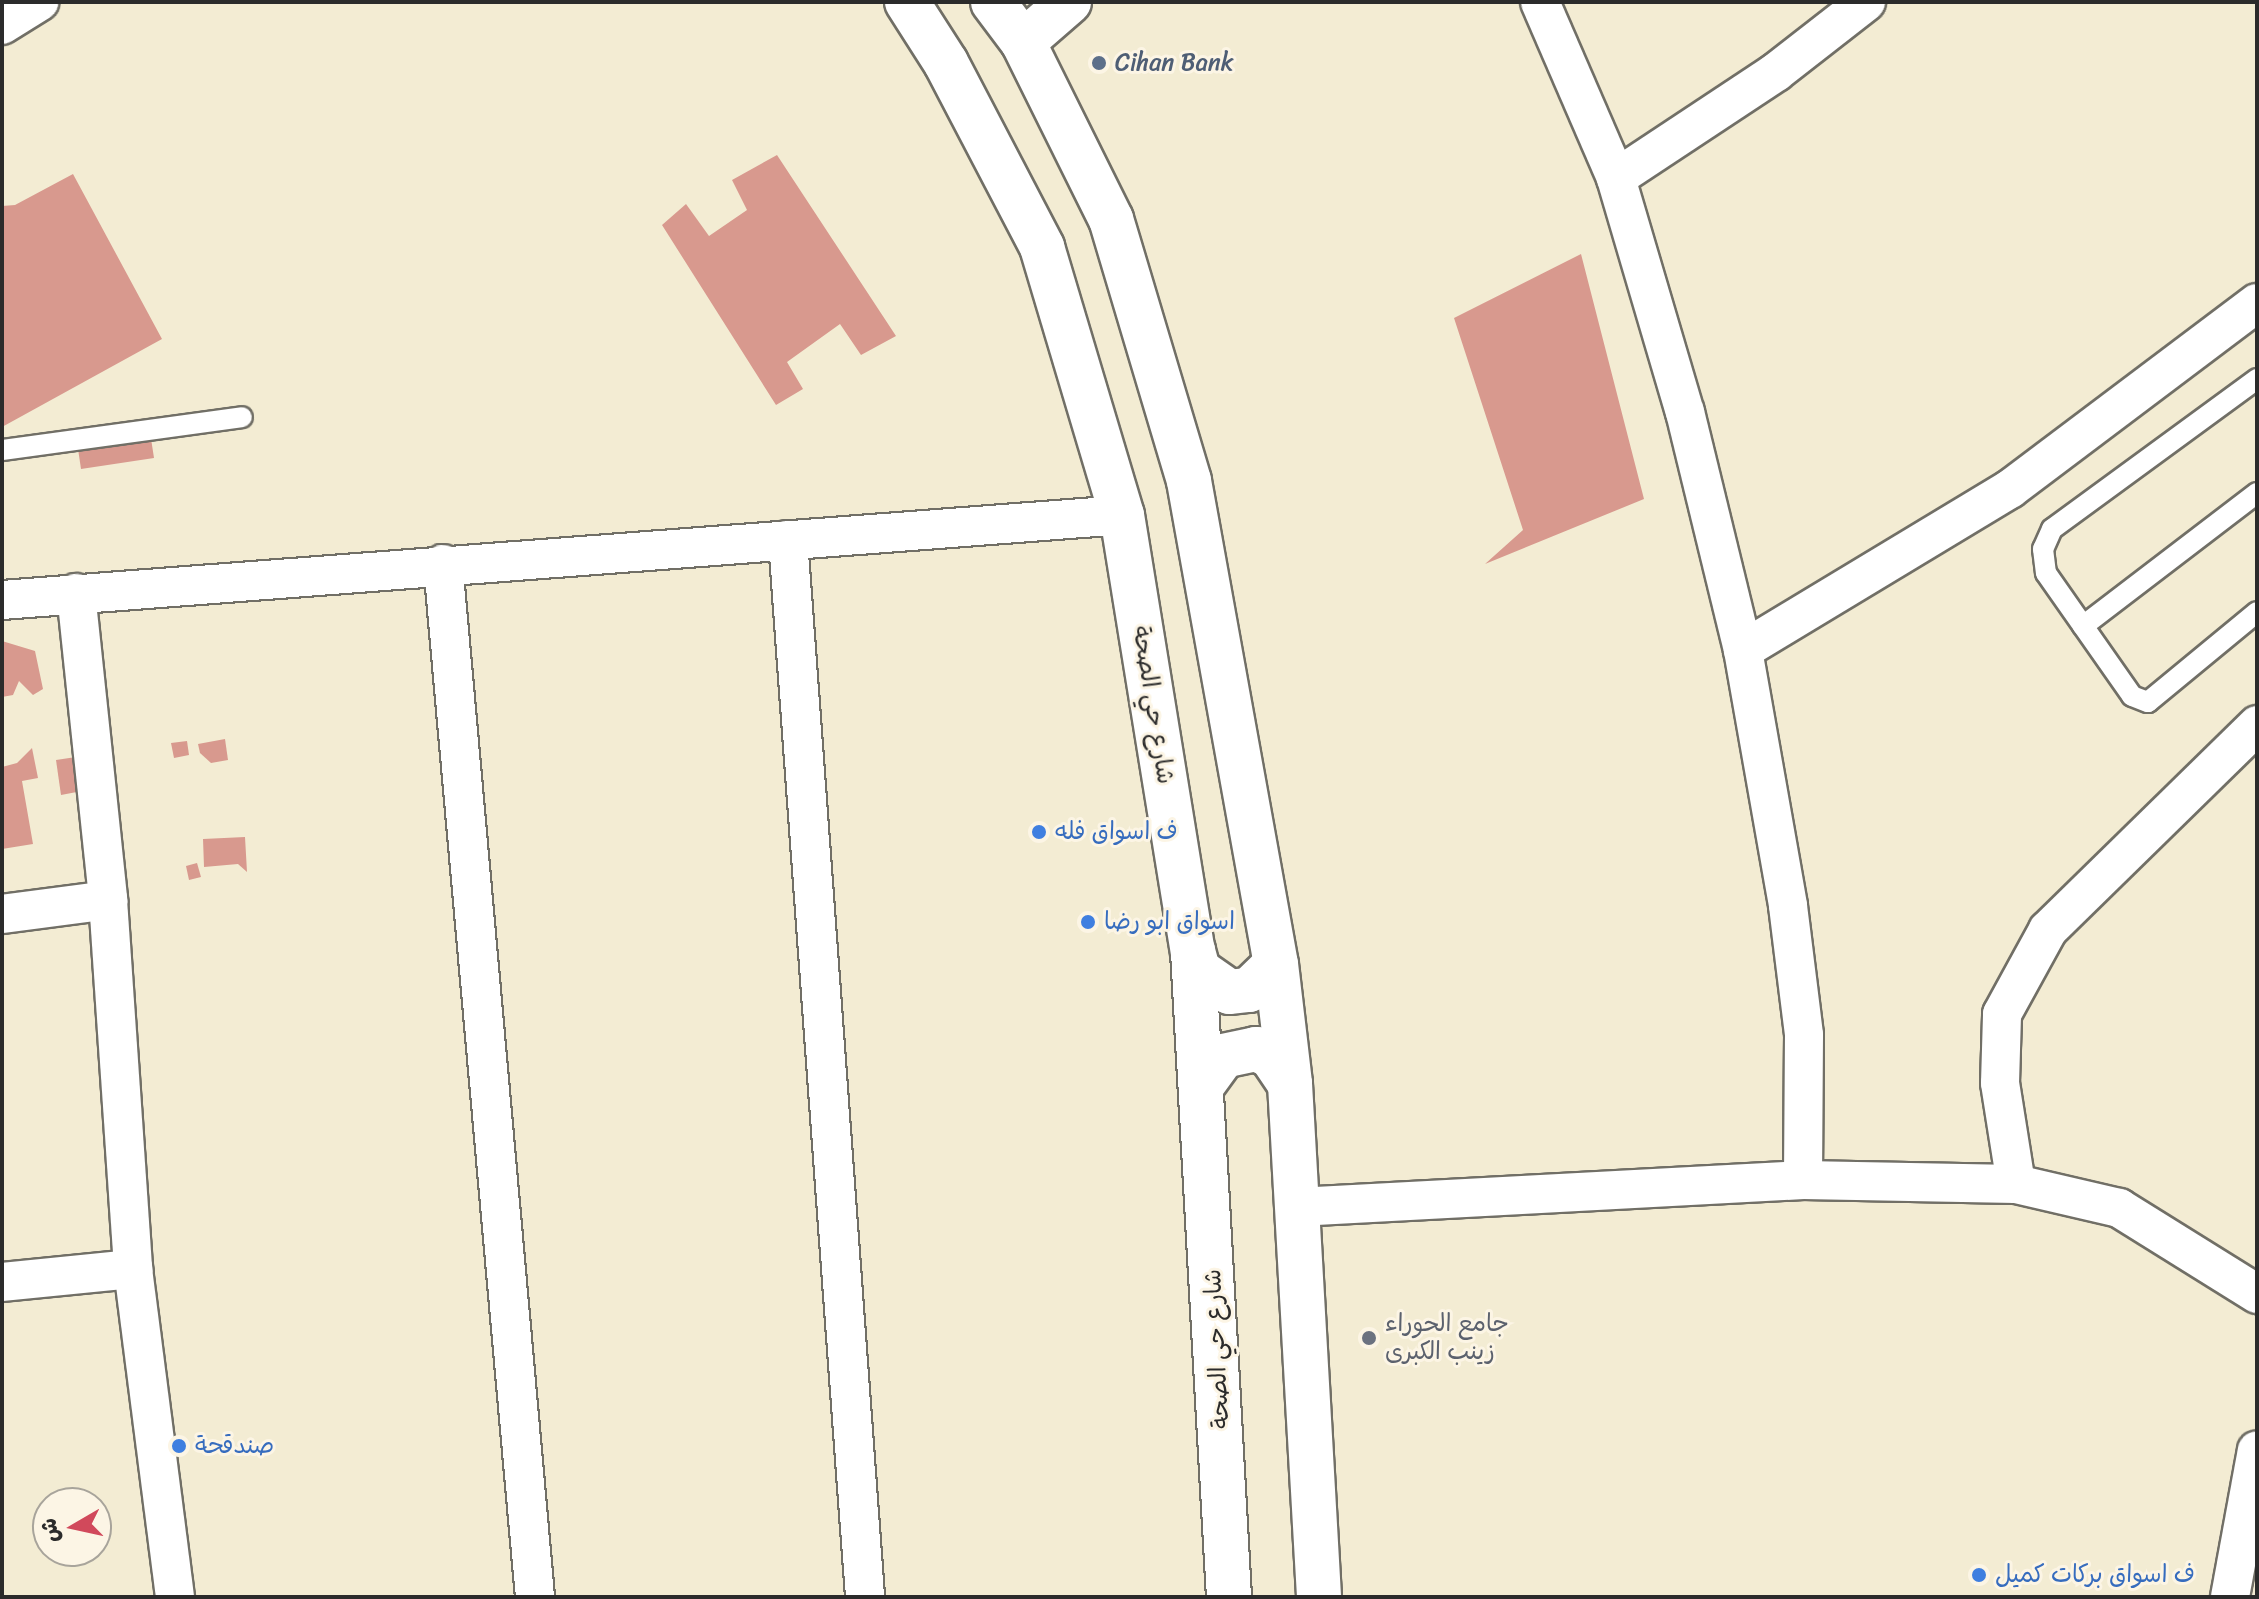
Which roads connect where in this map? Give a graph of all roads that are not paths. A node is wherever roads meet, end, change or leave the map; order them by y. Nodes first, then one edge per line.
1 (39, 2) edge
2 (907, 2) edge
3 (993, 2) edge
4 (1069, 2) edge
5 (1540, 2) edge
6 (1866, 2) edge
7 (2, 25) edge
8 (1023, 42) junction
9 (1616, 178) junction
10 (2257, 303) edge
11 (2257, 379) edge
12 (242, 417) dead end
13 (2, 450) edge
14 (2257, 493) edge
15 (1122, 515) junction
16 (788, 540) junction
17 (443, 564) junction
18 (76, 593) junction
19 (2, 600) edge
20 (2257, 612) edge
21 (2083, 626) junction
22 (1743, 650) junction
23 (2257, 725) edge
24 (108, 900) junction
25 (2, 914) edge
26 (1193, 951) junction
27 (1276, 964) junction
28 (1203, 1084) junction
29 (1290, 1084) junction
30 (1803, 1180) junction
31 (2016, 1184) junction
32 (1297, 1207) junction
33 (133, 1269) junction
34 (2, 1282) edge
35 (2257, 1294) edge
36 (2257, 1450) edge
37 (175, 1597) edge
38 (535, 1597) edge
39 (865, 1597) edge
40 (1229, 1597) edge
41 (1319, 1597) edge
42 (2230, 1597) edge

1 - 7 street
2 - 15 main road, شارع حي الصحة
3 - 8 main road
4 - 8 main road
5 - 9 street
6 - 9 street
8 - 27 main road
9 - 22 street
10 - 22 street
11 - 21 lane
12 - 13 lane
14 - 21 lane
15 - 16 street
15 - 26 main road, شارع حي الصحة
16 - 17 street
16 - 39 street
17 - 18 street
17 - 38 street
18 - 19 street
18 - 24 street
20 - 21 lane
22 - 30 street
23 - 31 street
24 - 25 street
24 - 33 street
26 - 27 main road
26 - 28 main road, شارع حي الصحة
27 - 29 main road
28 - 29 main road
28 - 40 main road, شارع حي الصحة
29 - 32 main road
30 - 31 street
30 - 32 street
31 - 35 street
32 - 41 main road
33 - 34 street
33 - 37 street
36 - 42 street

